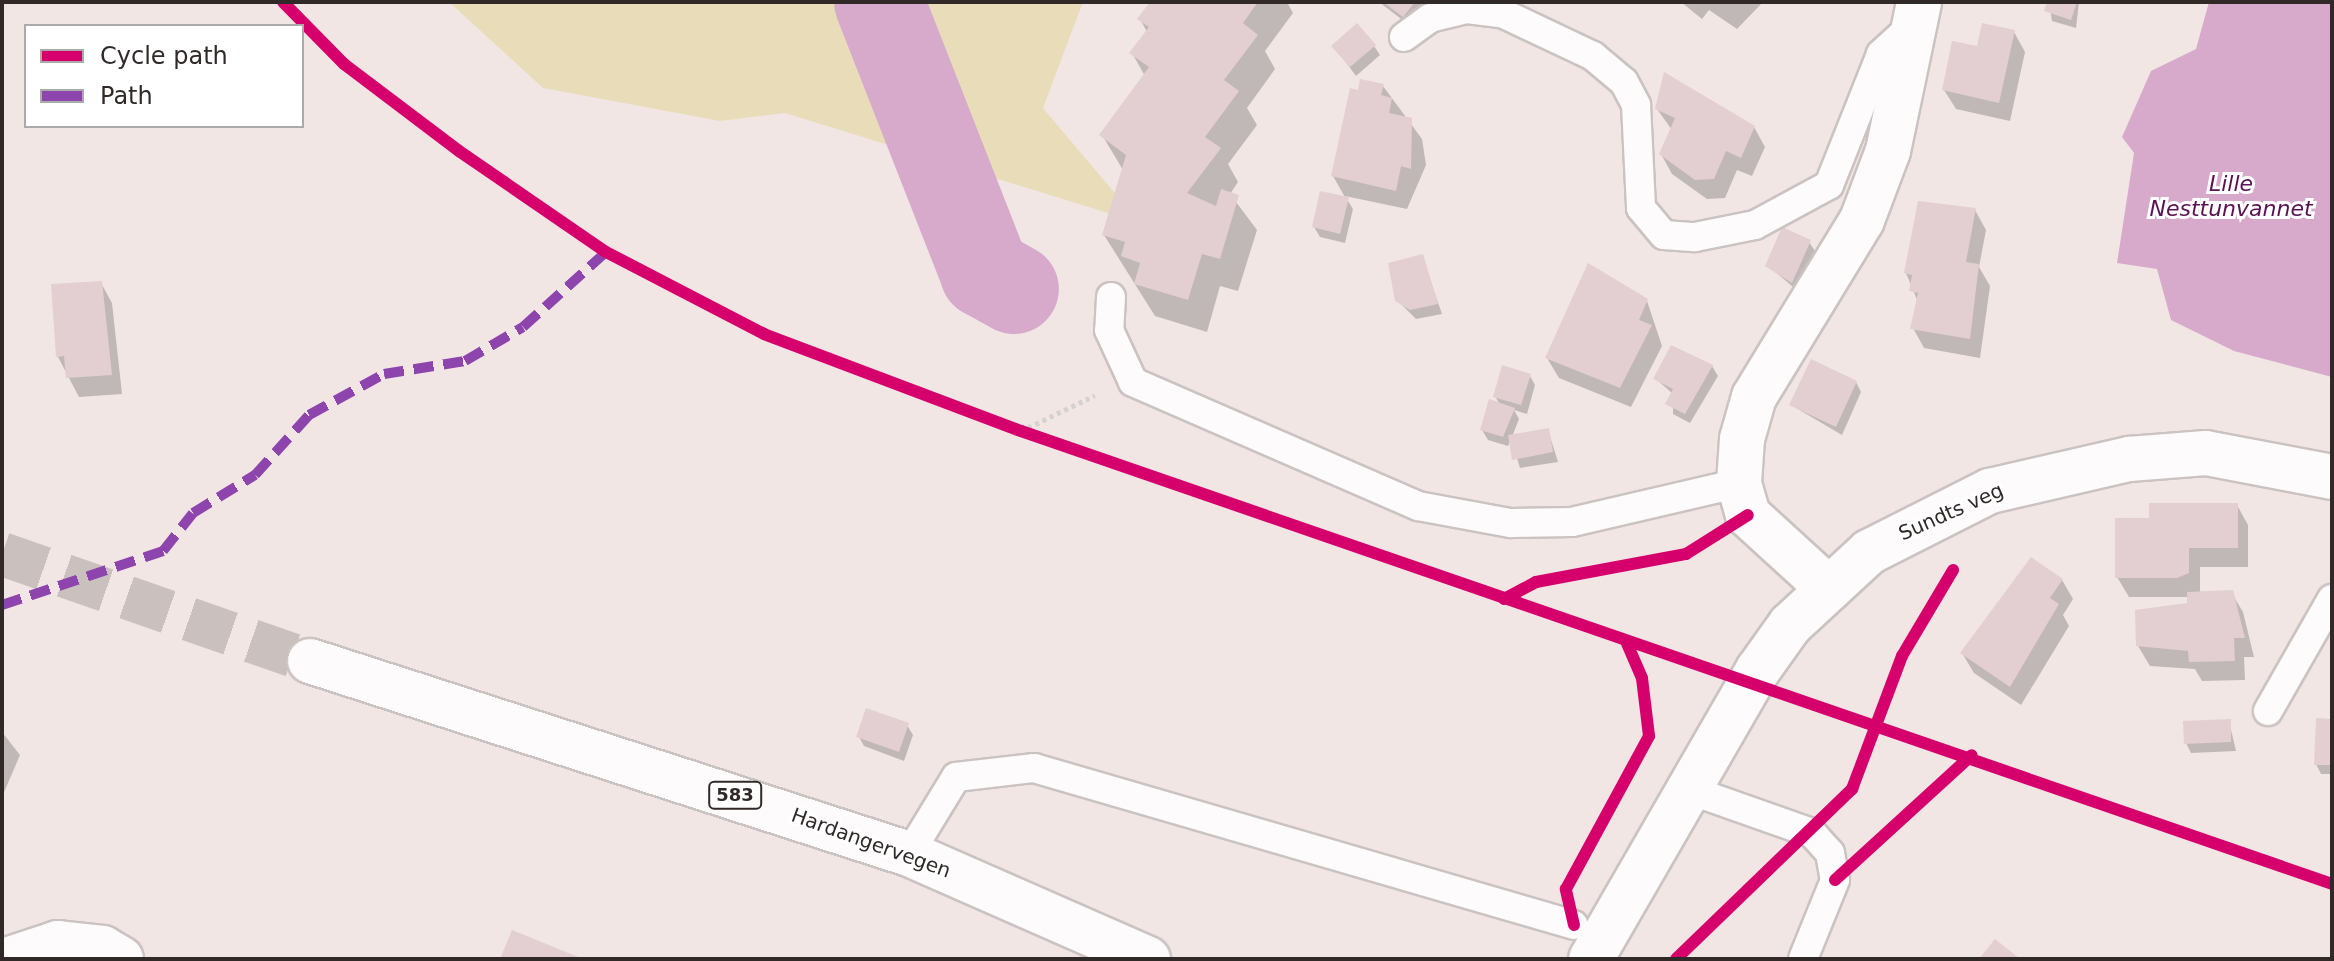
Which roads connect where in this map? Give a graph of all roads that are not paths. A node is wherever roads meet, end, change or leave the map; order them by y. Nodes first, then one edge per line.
1 (1918, 12) edge
2 (1404, 37) dead end
3 (1111, 297) dead end
4 (2332, 477) edge
5 (1739, 483) junction
6 (1829, 589) junction
7 (2332, 599) edge
8 (310, 661) tunnel mouth
9 (2268, 711) dead end
10 (1687, 789) junction
11 (909, 854) junction
12 (1583, 942) edge
13 (10, 959) edge
14 (121, 959) edge
15 (1148, 959) edge
16 (1803, 959) edge

1 - 2 lane
1 - 5 street
3 - 5 lane
4 - 6 street, Sundts veg
5 - 6 street
6 - 10 street, Sundts veg
7 - 9 lane
8 - 11 street, Hardangervegen / 583
10 - 12 street, Sundts veg
10 - 16 lane
11 - 12 lane
11 - 15 street, Hardangervegen / 583
13 - 14 street

